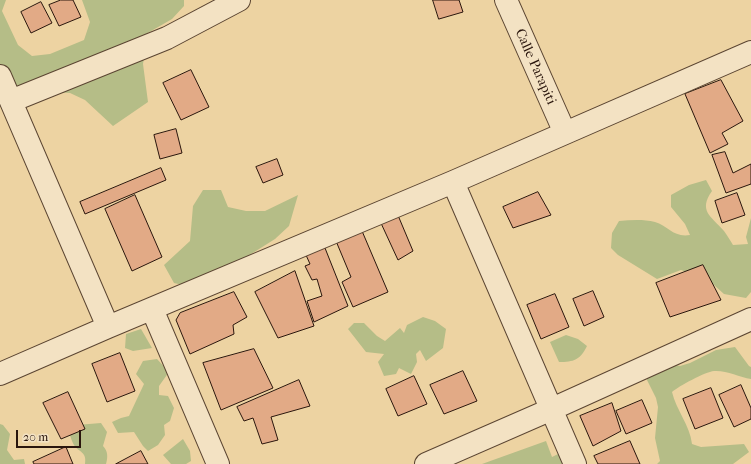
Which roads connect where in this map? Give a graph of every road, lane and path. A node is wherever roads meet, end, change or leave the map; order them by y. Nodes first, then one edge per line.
1 (239, 0) edge
2 (506, 0) edge
3 (749, 58) edge
4 (0, 76) edge
5 (11, 101) junction
6 (565, 133) junction
7 (453, 182) junction
8 (152, 309) junction
9 (751, 319) edge
10 (108, 327) junction
11 (0, 374) edge
12 (552, 409) junction
13 (218, 464) edge
14 (426, 464) edge
15 (575, 464) edge

1 - 5 street
2 - 6 street, Calle Parapiti
3 - 6 street
4 - 5 street
5 - 10 street
6 - 7 street
7 - 8 street
7 - 12 street
8 - 10 street
8 - 13 street
9 - 12 street
10 - 11 street
12 - 14 street
12 - 15 street

